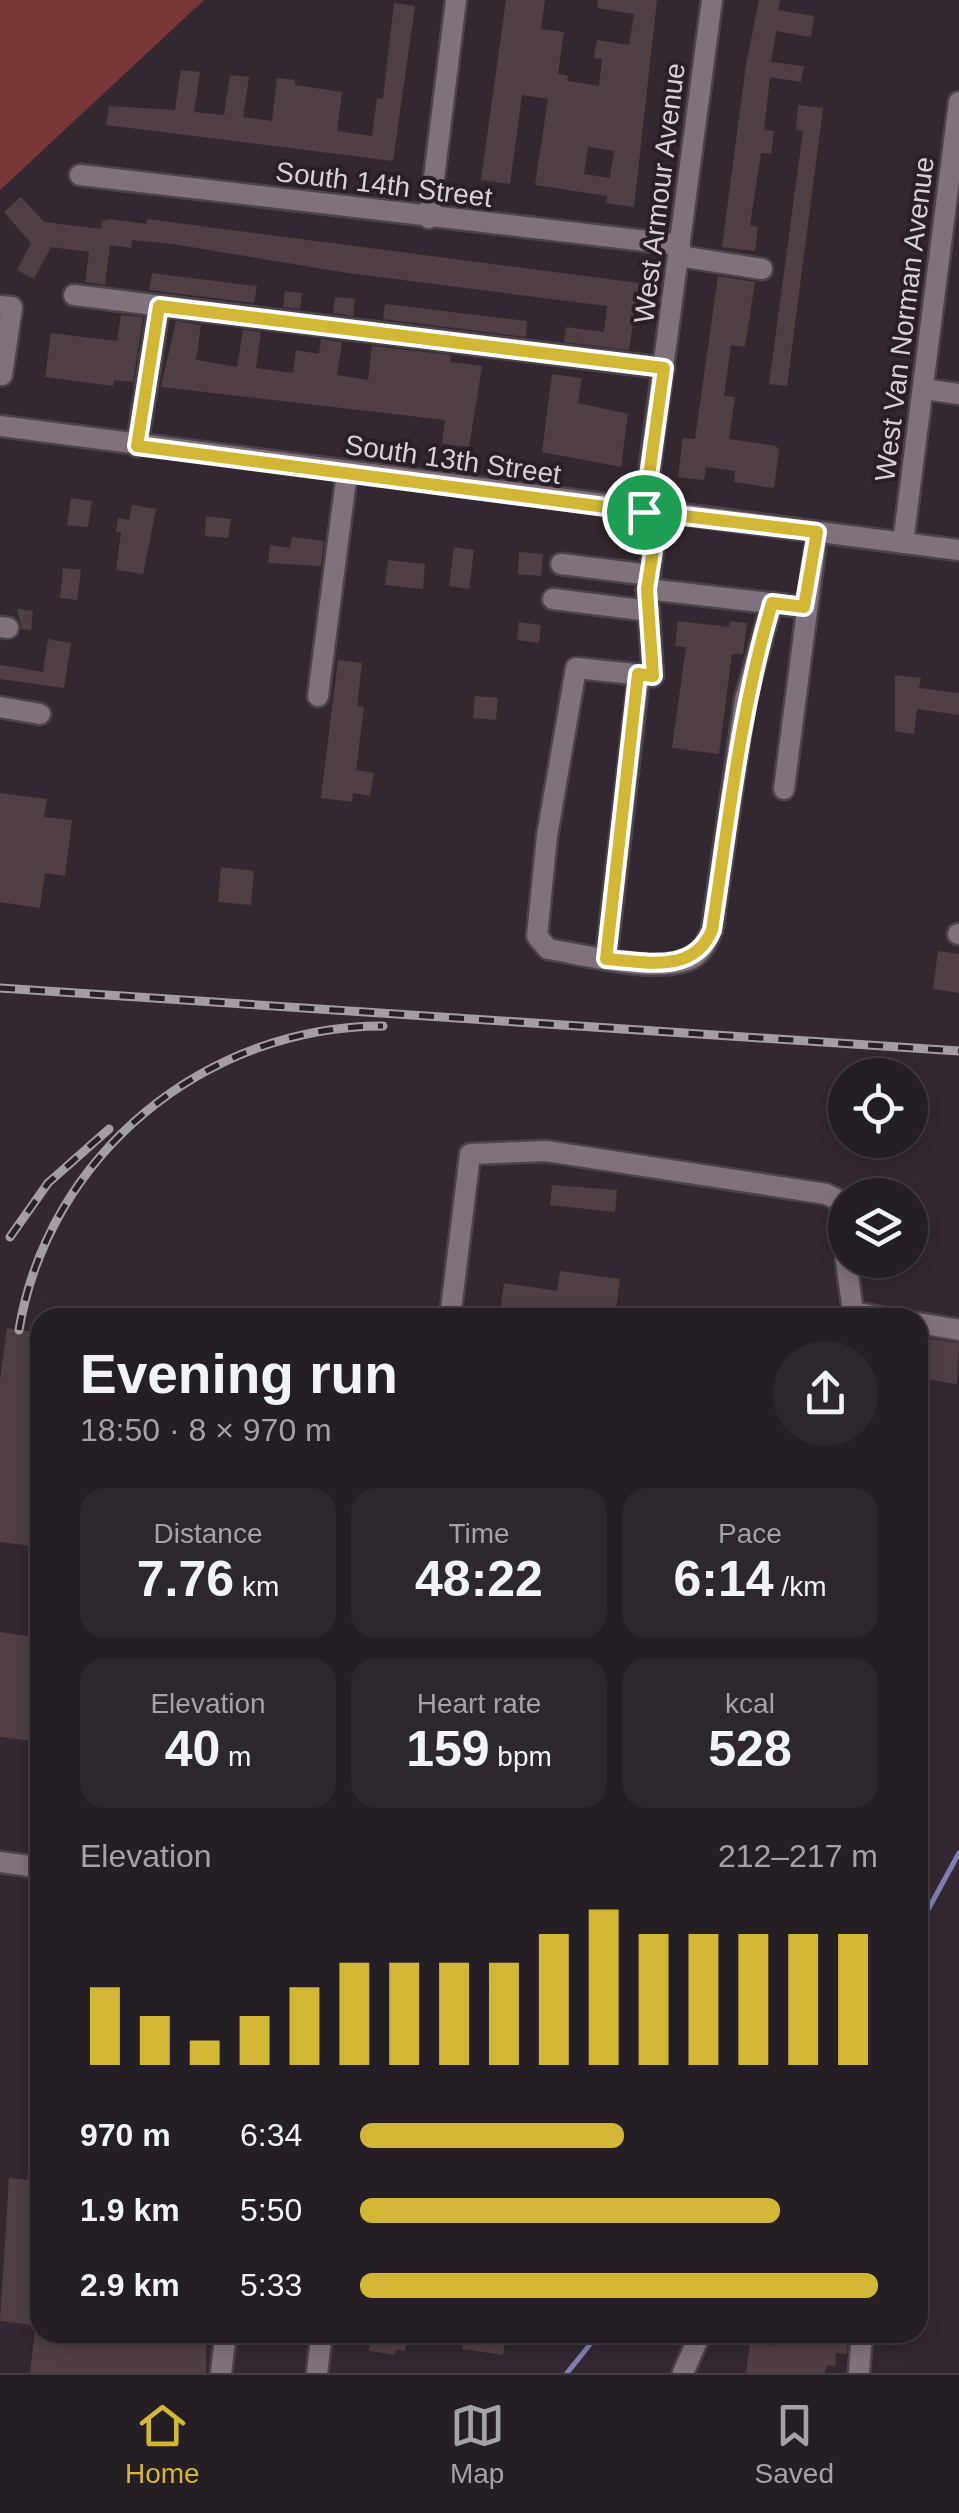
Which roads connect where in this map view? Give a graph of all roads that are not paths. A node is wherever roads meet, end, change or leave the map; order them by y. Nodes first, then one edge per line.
1 (456, 0) edge
2 (712, 0) edge
3 (959, 102) edge
4 (80, 175) dead end
5 (428, 218) junction
6 (680, 250) junction
7 (950, 260) edge
8 (762, 269) dead end
9 (74, 295) dead end
10 (0, 306) edge
11 (159, 306) junction
12 (664, 368) junction
13 (1, 381) edge
14 (924, 389) junction
15 (959, 394) edge
16 (0, 426) edge
17 (137, 446) junction
18 (347, 472) junction
19 (651, 512) junction
20 (817, 532) junction
21 (904, 543) junction
22 (959, 550) edge
23 (561, 564) dead end
24 (648, 592) junction
25 (553, 599) dead end
26 (772, 603) junction
27 (804, 607) junction
28 (638, 674) junction
29 (318, 696) dead end
30 (0, 707) edge
31 (40, 714) dead end
32 (784, 789) dead end
33 (606, 959) junction
34 (828, 1195) edge
35 (849, 1278) edge
36 (451, 1308) edge
37 (853, 1308) edge
38 (928, 1325) edge
39 (959, 1330) edge
40 (0, 1862) edge
41 (29, 1866) dead end
42 (225, 2343) edge
43 (321, 2343) edge
44 (696, 2343) edge
45 (861, 2343) edge
46 (221, 2373) edge
47 (317, 2373) edge
48 (683, 2373) edge
49 (858, 2373) edge

1 - 5 street
2 - 6 street, West Armour Avenue
3 - 7 street, West Van Norman Avenue
4 - 5 street, South 14th Street
5 - 6 street, South 14th Street
6 - 8 street, South 14th Street
6 - 12 street, West Armour Avenue
7 - 14 street, West Van Norman Avenue
9 - 11 street
10 - 13 street
11 - 12 street
11 - 17 street
12 - 19 street, West Armour Avenue
14 - 15 street
14 - 21 street, West Van Norman Avenue
16 - 17 street, South 13th Street
17 - 18 street, South 13th Street
18 - 19 street, South 13th Street
18 - 29 street
19 - 20 street, South 13th Street
19 - 24 street, West Armour Avenue
20 - 21 street, South 13th Street
20 - 27 street
21 - 22 street, South 13th Street
23 - 24 street
24 - 25 street
24 - 26 street
24 - 28 street, West Armour Avenue
26 - 27 street
26 - 33 street
27 - 32 street
28 - 33 street
28 - 33 street
30 - 31 street
34 - 36 street
35 - 37 street
38 - 39 street
40 - 41 street
42 - 46 street
43 - 47 street
44 - 48 street
45 - 49 street

